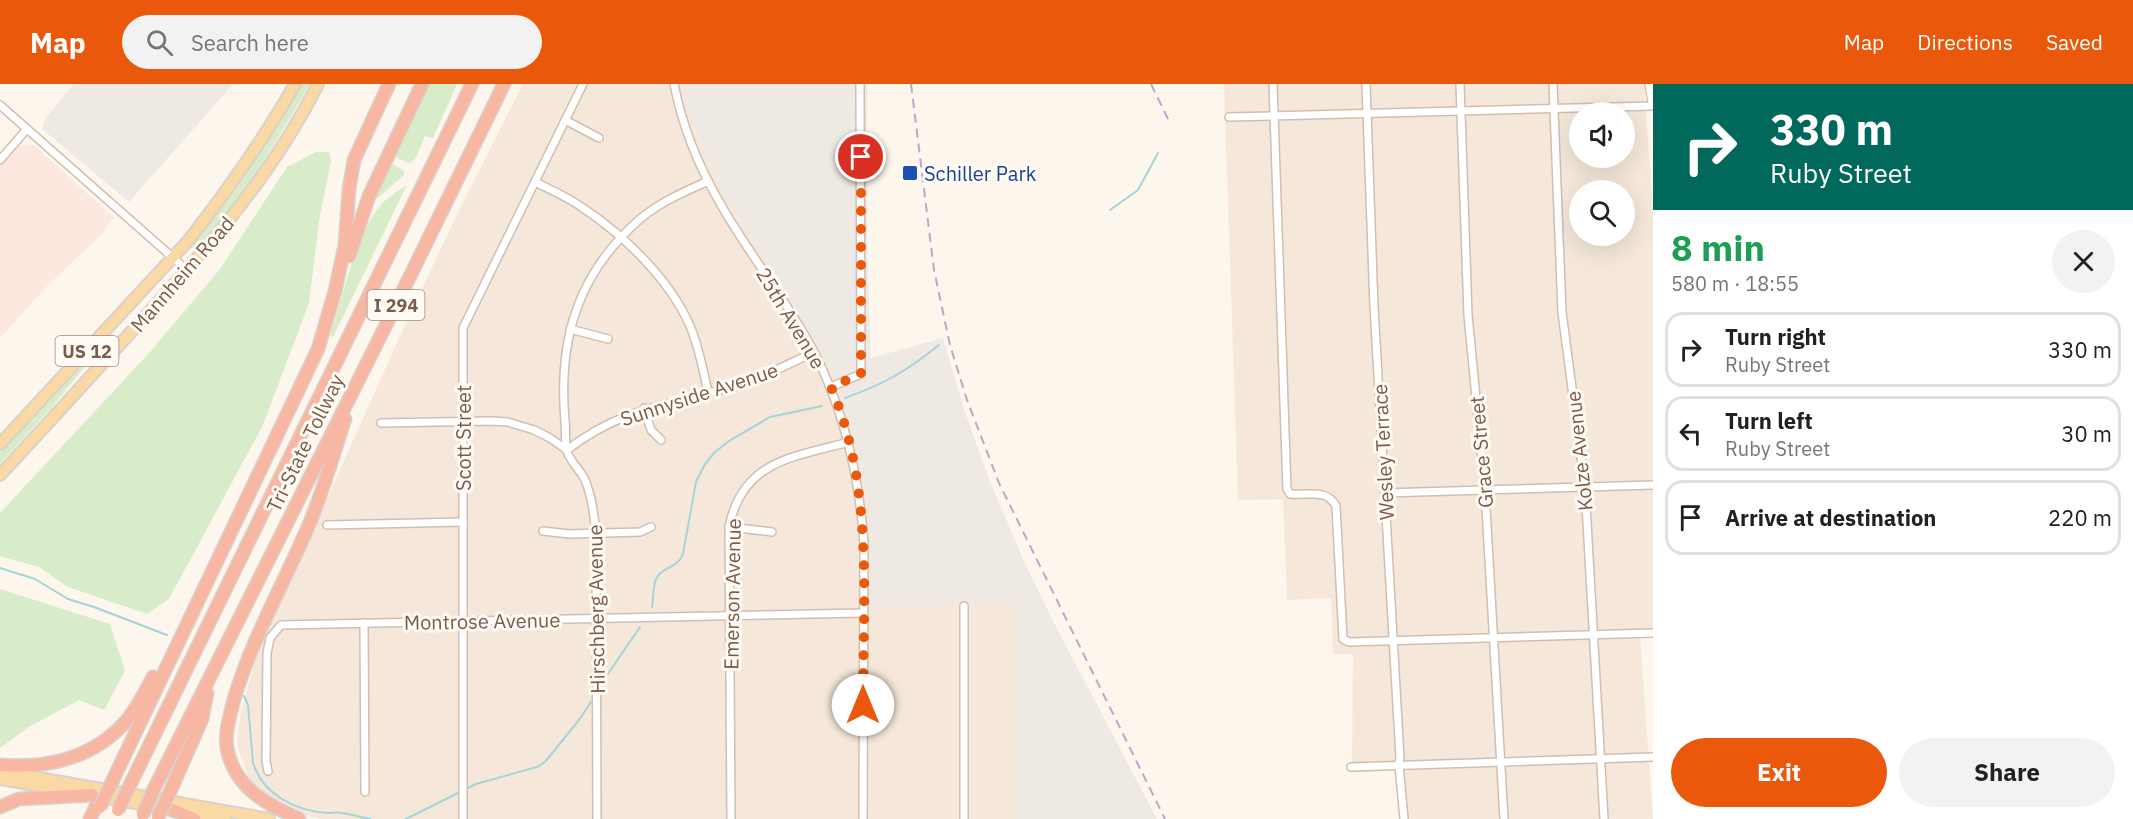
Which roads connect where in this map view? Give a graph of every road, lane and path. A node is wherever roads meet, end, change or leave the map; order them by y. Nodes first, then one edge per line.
1 (294, 84) edge
2 (318, 84) edge
3 (389, 84) edge
4 (422, 84) edge
5 (472, 84) edge
6 (504, 84) edge
7 (583, 84) edge
8 (674, 84) edge
9 (860, 84) edge
10 (1273, 84) edge
11 (1366, 84) edge
12 (1460, 84) edge
13 (1553, 84) edge
14 (1650, 84) edge
15 (1653, 104) edge
16 (0, 105) edge
17 (1554, 109) junction
18 (1461, 111) junction
19 (1367, 114) junction
20 (1274, 116) junction
21 (1229, 117) dead end
22 (565, 120) junction
23 (27, 129) junction
24 (599, 138) dead end
25 (0, 160) edge
26 (708, 181) junction
27 (535, 182) junction
28 (620, 238) junction
29 (173, 257) junction
30 (188, 271) junction
31 (570, 329) junction
32 (322, 337) junction
33 (608, 339) dead end
34 (814, 352) junction
35 (358, 379) junction
36 (831, 387) junction
37 (708, 392) junction
38 (644, 408) junction
39 (464, 421) junction
40 (381, 423) dead end
41 (661, 440) dead end
42 (849, 442) junction
43 (0, 444) edge
44 (567, 450) junction
45 (0, 475) edge
46 (1653, 485) edge
47 (1585, 487) junction
48 (1485, 490) junction
49 (1385, 493) junction
50 (463, 522) junction
51 (327, 525) dead end
52 (651, 527) dead end
53 (729, 527) junction
54 (543, 531) dead end
55 (772, 532) dead end
56 (596, 533) junction
57 (222, 550) junction
58 (964, 606) dead end
59 (863, 613) junction
60 (730, 616) junction
61 (597, 618) junction
62 (463, 621) junction
63 (364, 623) junction
64 (1653, 633) edge
65 (1593, 635) junction
66 (1493, 638) junction
67 (1394, 641) junction
68 (210, 677) junction
69 (1653, 757) edge
70 (1600, 759) junction
71 (1501, 762) junction
72 (0, 765) edge
73 (1399, 765) junction
74 (1351, 767) dead end
75 (0, 771) edge
76 (268, 771) dead end
77 (0, 779) edge
78 (365, 792) dead end
79 (96, 803) junction
80 (0, 807) edge
81 (172, 810) junction
82 (116, 814) edge
83 (142, 817) edge
84 (157, 818) edge
85 (92, 819) edge
86 (194, 819) edge
87 (225, 819) edge
88 (268, 819) edge
89 (299, 819) edge
90 (464, 819) edge
91 (597, 819) edge
92 (731, 819) edge
93 (862, 819) edge
94 (964, 819) edge
95 (1404, 819) edge
96 (1504, 819) edge
97 (1604, 819) edge

1 - 29 main road, Mannheim Road / US 12
2 - 30 main road, Mannheim Road / US 12
3 - 32 highway, I 294
4 - 32 highway, I 294
5 - 82 highway, Tri-State Tollway / I 294, bridge
6 - 35 highway, Tri-State Tollway / I 294
7 - 22 street, Scott Street
8 - 26 street, 25th Avenue
9 - 36 street
10 - 20 street
11 - 19 street, Wesley Terrace
12 - 18 street, Grace Street
13 - 17 street, Kolze Avenue
14 - 15 main road
15 - 17 street
16 - 23 street
17 - 18 street
17 - 47 street, Kolze Avenue
18 - 19 street
18 - 48 street, Grace Street
19 - 20 street
19 - 49 street, Wesley Terrace
20 - 21 street
20 - 67 street
22 - 24 street
22 - 27 street, Scott Street
23 - 25 street
23 - 29 street
26 - 28 street, Hirschberg Avenue
26 - 34 street, 25th Avenue
27 - 28 street
27 - 39 street, Scott Street
28 - 31 street, Hirschberg Avenue
28 - 37 street
29 - 30 street
29 - 43 main road, Mannheim Road / US 12
30 - 45 main road, Mannheim Road / US 12
31 - 33 street
31 - 44 street, Hirschberg Avenue
32 - 57 highway, I 294
34 - 36 street, 25th Avenue
34 - 37 street, Sunnyside Avenue
35 - 68 highway, Tri-State Tollway / I 294
35 - 89 highway
36 - 42 street, 25th Avenue
37 - 38 street, Sunnyside Avenue
38 - 41 street
38 - 44 street, Sunnyside Avenue
39 - 40 street
39 - 44 street
39 - 50 street, Scott Street
42 - 53 street, Emerson Avenue
42 - 59 street, 25th Avenue
44 - 56 street, Hirschberg Avenue
46 - 47 street
47 - 48 street
47 - 65 street, Kolze Avenue
48 - 49 street
48 - 66 street, Grace Street
49 - 67 street, Wesley Terrace
50 - 51 street
50 - 62 street, Scott Street
52 - 56 street
53 - 55 street
53 - 60 street, Emerson Avenue
54 - 56 street
56 - 61 street, Hirschberg Avenue
57 - 72 highway
57 - 79 highway, I 294, bridge
58 - 94 street
59 - 60 street, Montrose Avenue
59 - 93 street, 25th Avenue
60 - 61 street, Montrose Avenue
60 - 92 street, Emerson Avenue
61 - 62 street, Montrose Avenue
61 - 91 street, Hirschberg Avenue
62 - 63 street, Montrose Avenue
62 - 90 street, Scott Street
63 - 76 street, Montrose Avenue
63 - 78 street
64 - 65 street
65 - 66 street
65 - 70 street, Kolze Avenue
66 - 67 street
66 - 71 street, Grace Street
67 - 73 street, Wesley Terrace
68 - 83 highway, Tri-State Tollway / I 294, bridge
68 - 84 highway, bridge
69 - 70 street
70 - 71 street
70 - 97 street, Kolze Avenue
71 - 73 street
71 - 96 street, Grace Street
73 - 74 street
73 - 95 street, Wesley Terrace
75 - 88 main road
77 - 79 main road
79 - 80 highway
79 - 81 main road
79 - 85 highway, I 294
81 - 86 highway
81 - 87 main road

